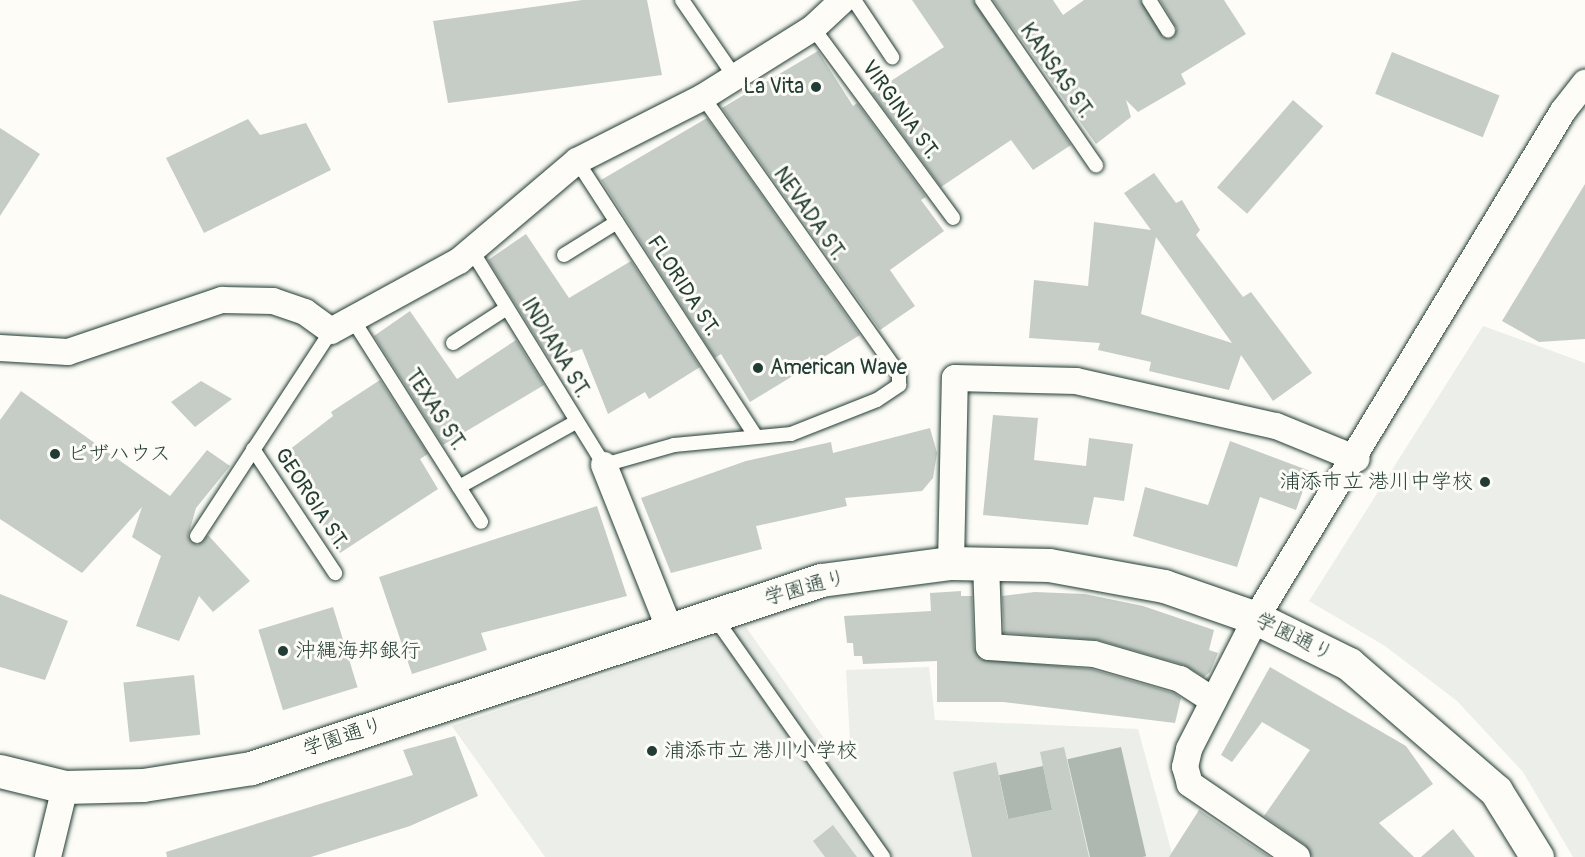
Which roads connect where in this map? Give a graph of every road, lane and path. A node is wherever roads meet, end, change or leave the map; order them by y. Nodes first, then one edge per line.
1 (682, 0) edge
2 (843, 0) edge
3 (854, 0) edge
4 (982, 0) edge
5 (1149, 0) edge
6 (813, 28) junction
7 (1168, 30) dead end
8 (892, 57) dead end
9 (735, 77) junction
10 (1585, 83) edge
11 (703, 98) junction
12 (577, 160) junction
13 (1096, 165) dead end
14 (953, 218) dead end
15 (617, 222) junction
16 (472, 250) junction
17 (564, 255) dead end
18 (507, 308) junction
19 (342, 325) junction
20 (453, 342) dead end
21 (0, 348) edge
22 (576, 422) junction
23 (754, 434) junction
24 (253, 449) junction
25 (1357, 459) junction
26 (604, 465) junction
27 (459, 487) junction
28 (481, 522) dead end
29 (197, 536) dead end
30 (951, 563) junction
31 (986, 563) junction
32 (334, 573) dead end
33 (712, 615) junction
34 (1256, 618) junction
35 (670, 630) junction
36 (1214, 700) junction
37 (0, 771) edge
38 (65, 787) junction
39 (48, 857) edge
40 (883, 857) edge
41 (1297, 857) edge
42 (1537, 857) edge

1 - 9 lane
2 - 6 street
3 - 8 lane
4 - 13 lane, KANSAS ST.
5 - 7 lane
6 - 9 street
6 - 14 lane, VIRGINIA ST.
9 - 11 street
10 - 25 street
11 - 12 street
11 - 23 lane, NEVADA ST.
12 - 15 lane, FLORIDA ST.
12 - 16 street
15 - 17 lane
15 - 23 lane, FLORIDA ST.
16 - 18 lane, INDIANA ST.
16 - 19 street
18 - 20 lane
18 - 22 lane, INDIANA ST.
19 - 21 street
19 - 24 lane
19 - 27 lane, TEXAS ST.
22 - 26 lane, INDIANA ST.
22 - 27 lane
23 - 26 lane
24 - 29 lane
24 - 32 lane, GEORGIA ST.
25 - 30 street
25 - 34 street
26 - 35 street
27 - 28 lane, TEXAS ST.
30 - 31 street, 学園通り
30 - 33 street, 学園通り
31 - 34 street, 学園通り
31 - 36 street
33 - 35 street, 学園通り
33 - 40 lane
34 - 36 street
34 - 42 street, 学園通り
35 - 38 street, 学園通り
36 - 41 street
37 - 38 street, 学園通り
38 - 39 street

